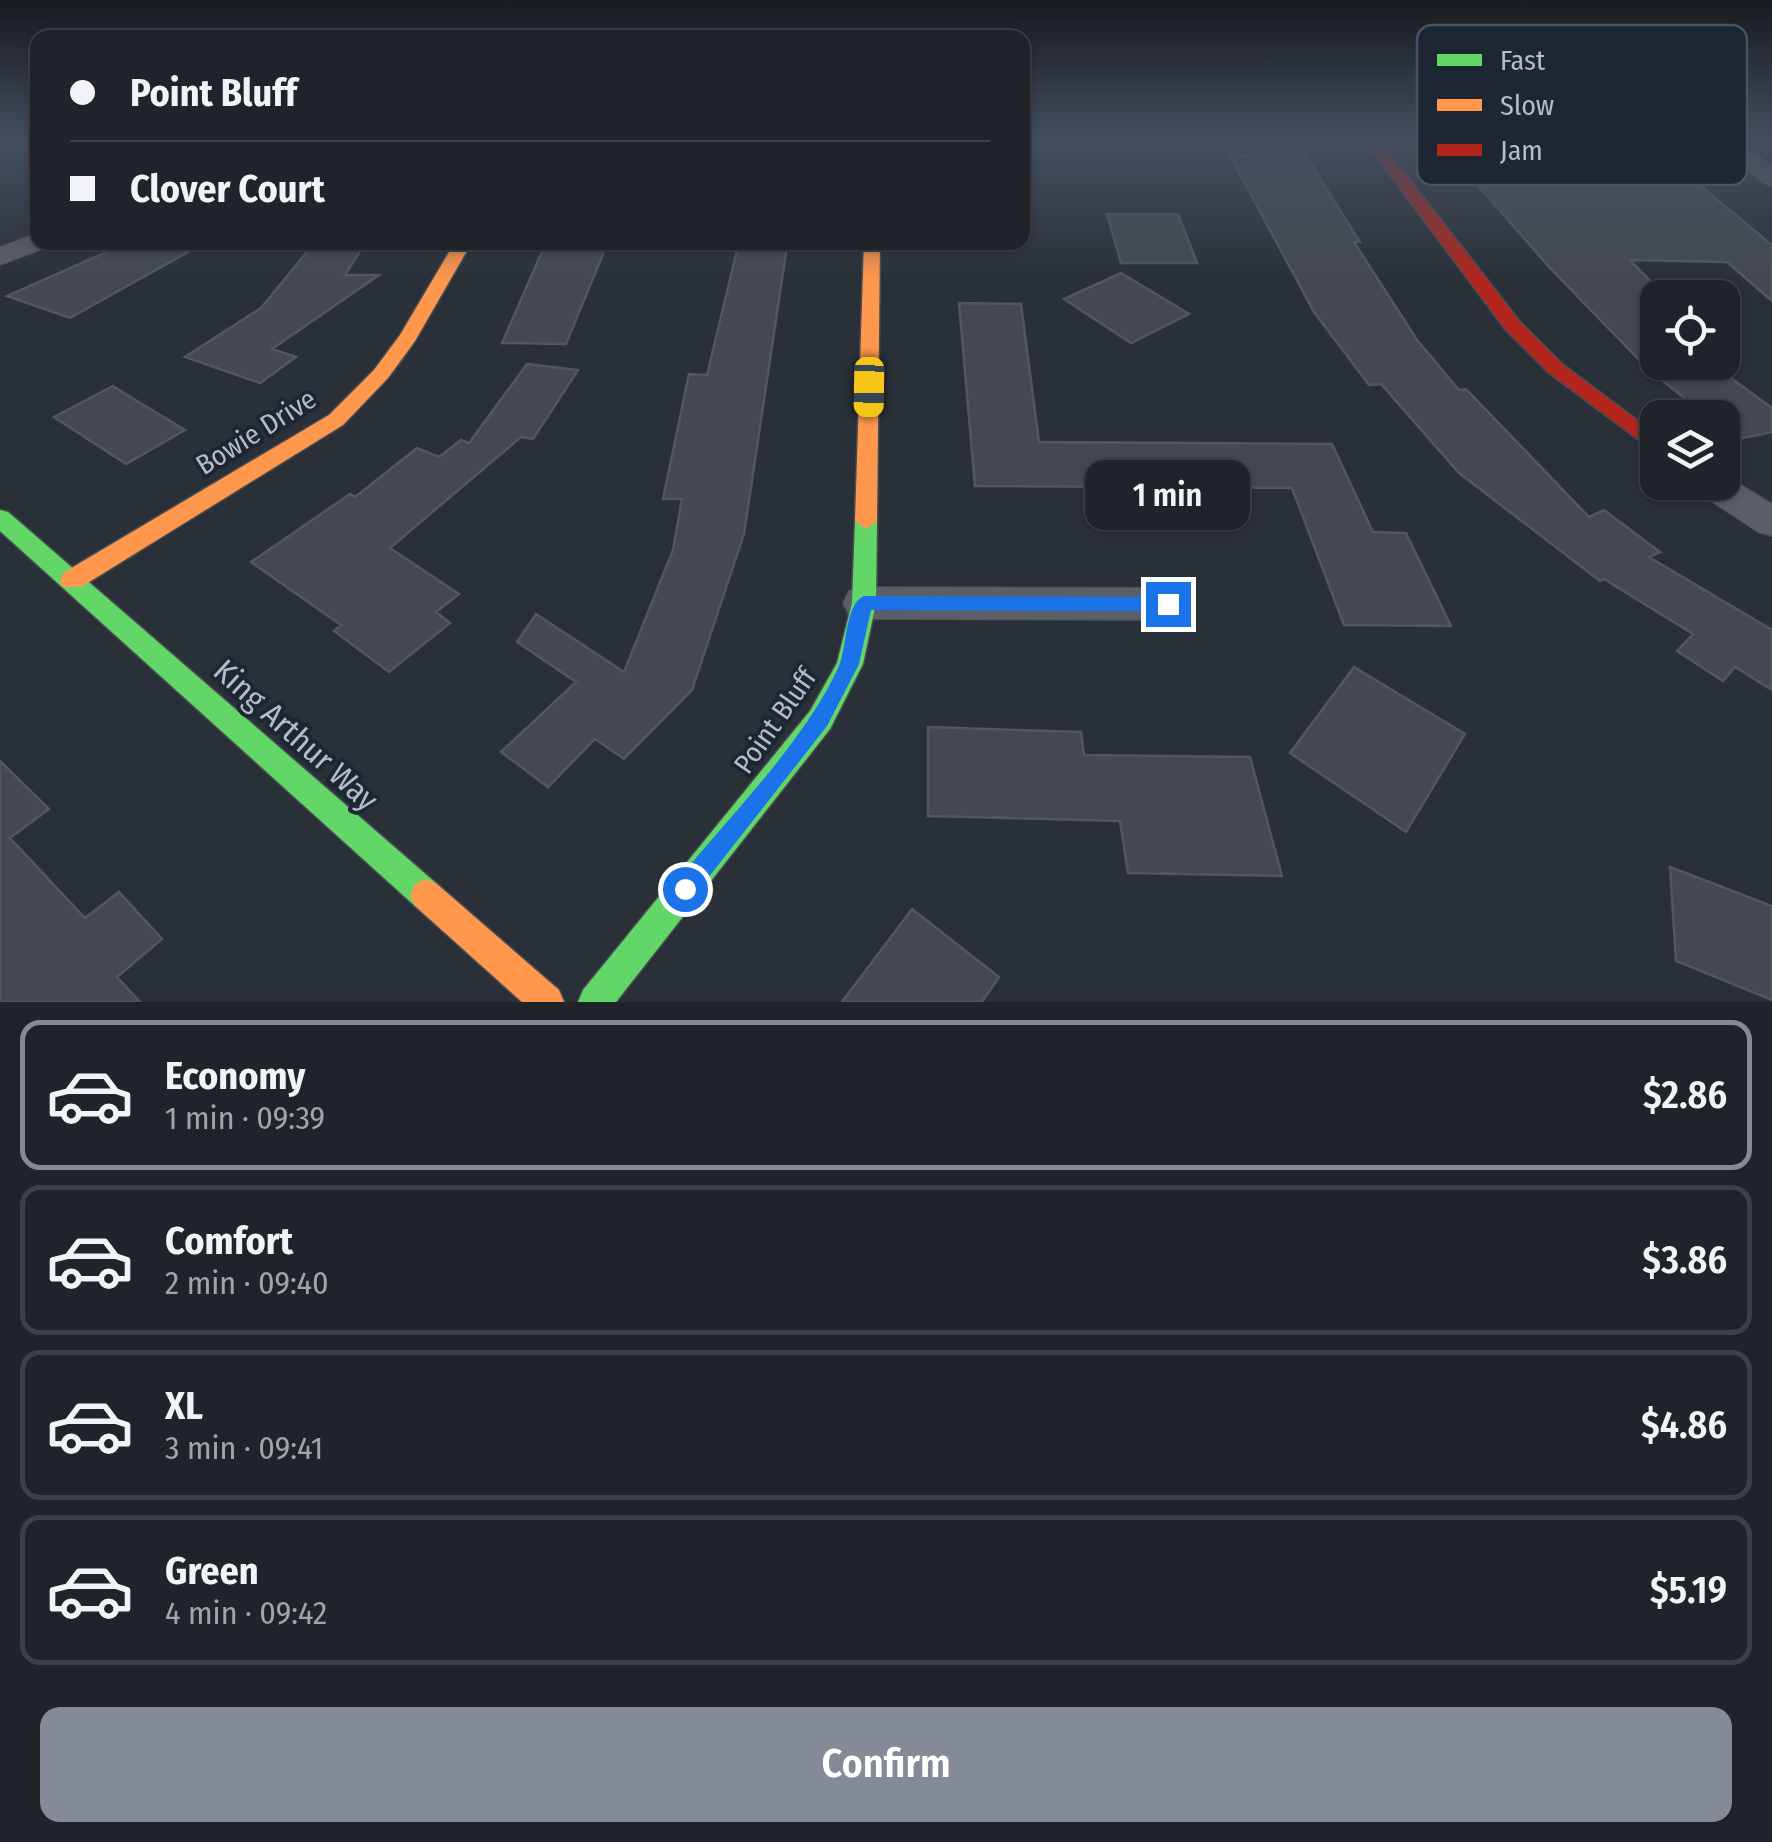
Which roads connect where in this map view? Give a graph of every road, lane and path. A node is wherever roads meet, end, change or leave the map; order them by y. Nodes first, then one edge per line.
1 (1407, 187) edge
2 (30, 244) edge
3 (459, 250) edge
4 (872, 250) edge
5 (0, 257) edge
6 (1640, 433) edge
7 (1737, 500) edge
8 (0, 518) edge
9 (1772, 522) edge
10 (72, 580) junction
11 (864, 603) junction
12 (1168, 604) dead end
13 (547, 1002) edge
14 (595, 1002) edge

1 - 6 street
2 - 5 street
3 - 10 street, Bowie Drive
4 - 11 street, Point Bluff
7 - 9 street
8 - 10 street, King Arthur Way
10 - 13 street, King Arthur Way
11 - 12 street
11 - 14 street, Point Bluff

